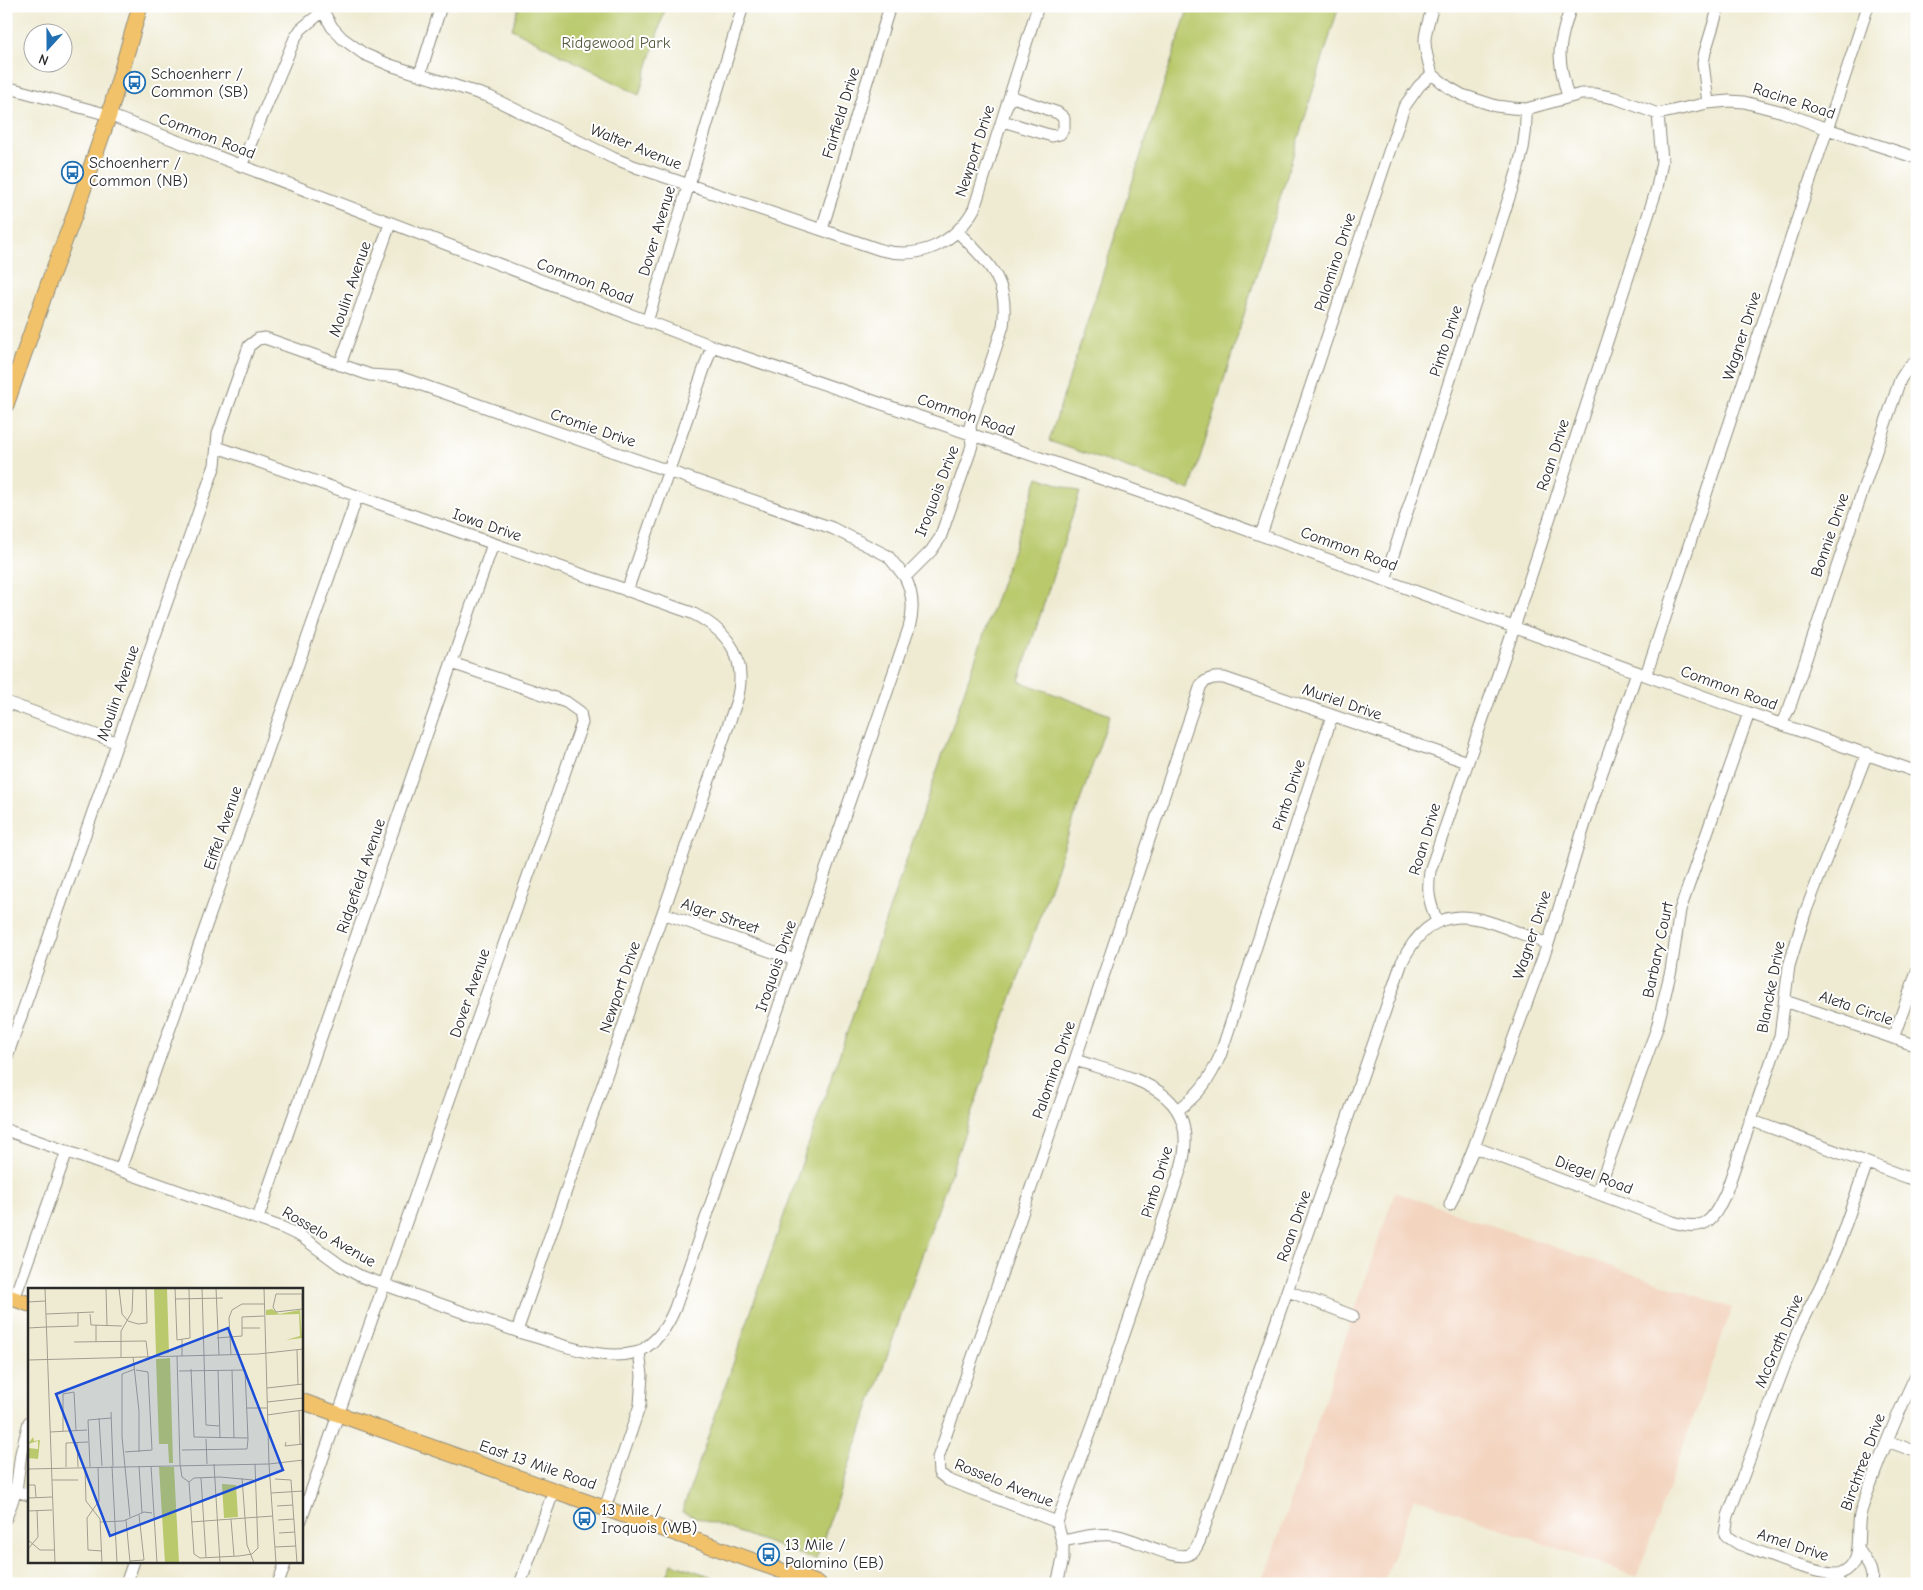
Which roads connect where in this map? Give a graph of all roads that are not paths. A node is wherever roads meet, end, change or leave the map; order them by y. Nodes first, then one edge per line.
1 (140, 6) edge
2 (441, 6) edge
3 (743, 6) edge
4 (890, 6) edge
5 (1038, 6) edge
6 (1433, 6) edge
7 (1571, 6) edge
8 (1719, 6) edge
9 (1868, 6) edge
10 (321, 9) edge
11 (420, 74) junction
12 (1432, 74) junction
13 (6, 88) edge
14 (1010, 96) junction
15 (1568, 97) junction
16 (1708, 103) junction
17 (1526, 109) junction
18 (1658, 114) junction
19 (109, 115) junction
20 (1003, 121) junction
21 (1827, 129) junction
22 (1917, 158) edge
23 (241, 166) junction
24 (688, 184) junction
25 (390, 224) junction
26 (822, 229) junction
27 (958, 232) junction
28 (647, 322) junction
29 (258, 339) joint
30 (712, 346) junction
31 (1917, 360) edge
32 (340, 365) junction
33 (6, 404) edge
34 (971, 434) junction
35 (217, 447) junction
36 (668, 471) junction
37 (357, 497) junction
38 (1262, 535) junction
39 (494, 544) junction
40 (905, 577) junction
41 (1385, 580) junction
42 (627, 591) junction
43 (1514, 627) junction
44 (734, 651) joint
45 (452, 663) junction
46 (1641, 673) junction
47 (1206, 680) joint
48 (6, 702) edge
49 (1749, 712) junction
50 (1332, 716) junction
51 (1781, 724) junction
52 (118, 743) junction
53 (1867, 753) junction
54 (1467, 762) junction
55 (1917, 772) edge
56 (663, 914) junction
57 (1437, 921) junction
58 (1548, 944) junction
59 (795, 960) junction
60 (1917, 972) edge
61 (1785, 1001) junction
62 (1893, 1038) junction
63 (1917, 1046) edge
64 (6, 1059) edge
65 (1076, 1060) junction
66 (1178, 1110) junction
67 (1750, 1120) junction
68 (6, 1130) edge
69 (1474, 1147) junction
70 (67, 1151) junction
71 (1866, 1163) junction
72 (120, 1170) junction
73 (1917, 1180) edge
74 (1597, 1193) junction
75 (1450, 1205) dead end
76 (258, 1218) junction
77 (1704, 1225) joint
78 (384, 1285) junction
79 (1288, 1291) junction
80 (16, 1300) edge
81 (1353, 1316) dead end
82 (517, 1331) junction
83 (639, 1352) junction
84 (1917, 1373) edge
85 (302, 1401) edge
86 (339, 1414) junction
87 (28, 1426) edge
88 (1887, 1441) junction
89 (1917, 1452) edge
90 (940, 1473) joint
91 (11, 1489) edge
92 (554, 1490) junction
93 (28, 1495) edge
94 (605, 1508) junction
95 (302, 1517) edge
96 (6, 1518) edge
97 (1057, 1522) junction
98 (1726, 1534) joint
99 (1062, 1541) junction
100 (1859, 1550) junction
101 (134, 1562) edge
102 (286, 1562) edge
103 (1851, 1565) joint
104 (1831, 1574) junction
105 (126, 1584) edge
106 (278, 1584) edge
107 (520, 1584) edge
108 (819, 1584) edge
109 (1057, 1584) edge
110 (1841, 1584) edge
111 (1870, 1584) edge

1 - 19 main road
2 - 11 street
3 - 24 street, Dover Avenue
4 - 26 street, Fairfield Drive
5 - 14 street, Newport Drive
6 - 12 street
7 - 15 street
8 - 16 street
9 - 21 street, Wagner Drive
10 - 11 street, Walter Avenue
10 - 23 street
11 - 24 street, Walter Avenue
12 - 17 street
12 - 38 street, Palomino Drive
13 - 19 street, Common Road
14 - 20 street, Newport Drive
14 - 20 street
15 - 17 street
15 - 18 street
16 - 18 street, Racine Road
16 - 21 street, Racine Road
17 - 41 street, Pinto Drive
18 - 43 street, Roan Drive
19 - 23 street, Common Road
19 - 33 main road
20 - 27 street, Newport Drive
21 - 22 street, Racine Road
21 - 46 street, Wagner Drive
23 - 25 street, Common Road
24 - 26 street, Walter Avenue
24 - 28 street, Dover Avenue
25 - 28 street, Common Road
25 - 32 street, Moulin Avenue
26 - 27 street, Walter Avenue
27 - 34 street
28 - 30 street, Common Road
29 - 32 street, Cromie Drive
29 - 35 street, Moulin Avenue
30 - 34 street, Common Road
30 - 36 street
31 - 51 street, Bonnie Drive
32 - 36 street, Cromie Drive
34 - 38 street, Common Road
34 - 40 street, Iroquois Drive
35 - 37 street, Iowa Drive
35 - 52 street, Moulin Avenue
36 - 40 street, Cromie Drive
36 - 42 street
37 - 39 street, Iowa Drive
37 - 72 street, Eiffel Avenue
38 - 41 street, Common Road
39 - 42 street, Iowa Drive
39 - 45 street, Ridgefield Avenue
40 - 59 street, Iroquois Drive
41 - 43 street, Common Road
42 - 44 street, Iowa Drive
43 - 46 street, Common Road
43 - 54 street, Roan Drive
44 - 56 street, Newport Drive
45 - 76 street, Ridgefield Avenue
45 - 78 street, Dover Avenue
46 - 49 street, Common Road
46 - 58 street, Wagner Drive
47 - 50 street, Muriel Drive
47 - 65 street, Palomino Drive
48 - 52 street
49 - 51 street, Common Road
49 - 74 street, Barbary Court
50 - 54 street, Muriel Drive
50 - 66 street, Pinto Drive
51 - 53 street, Common Road
52 - 64 street, Moulin Avenue
53 - 55 street, Common Road
53 - 61 street, Blancke Drive
54 - 57 street, Roan Drive
56 - 59 street, Alger Street
56 - 82 street, Newport Drive
57 - 58 street
57 - 79 street, Roan Drive
58 - 69 street, Wagner Drive
59 - 83 street, Iroquois Drive
60 - 62 street
61 - 62 street, Aleta Circle
61 - 67 street, Blancke Drive
62 - 63 street, Aleta Circle
65 - 66 street
65 - 90 street, Palomino Drive
66 - 97 street, Pinto Drive
67 - 71 street
67 - 77 street, Blancke Drive
68 - 70 street, Rosselo Avenue
69 - 74 street, Diegel Road
69 - 75 street, Wagner Drive
70 - 72 street, Rosselo Avenue
70 - 80 street
71 - 73 street
71 - 98 street, McGrath Drive
72 - 76 street, Rosselo Avenue
74 - 77 street, Diegel Road
76 - 78 street, Rosselo Avenue
78 - 82 street, Rosselo Avenue
78 - 86 street, Dover Avenue
79 - 81 street
79 - 99 street, Roan Drive
82 - 83 street, Rosselo Avenue
83 - 94 street
84 - 88 street, Birchtree Drive
85 - 86 main road, East 13 Mile Road
86 - 92 main road, East 13 Mile Road
86 - 95 street
87 - 91 street
88 - 89 street
88 - 100 street, Birchtree Drive
90 - 97 street, Rosselo Avenue
91 - 93 street
91 - 96 street
92 - 94 main road, East 13 Mile Road
92 - 107 street
94 - 108 main road, East 13 Mile Road
97 - 99 street
98 - 104 street, Amel Drive
99 - 109 street
100 - 103 street, Birchtree Drive
100 - 111 street
101 - 105 street
102 - 106 street
103 - 104 street, Amel Drive
104 - 110 street

